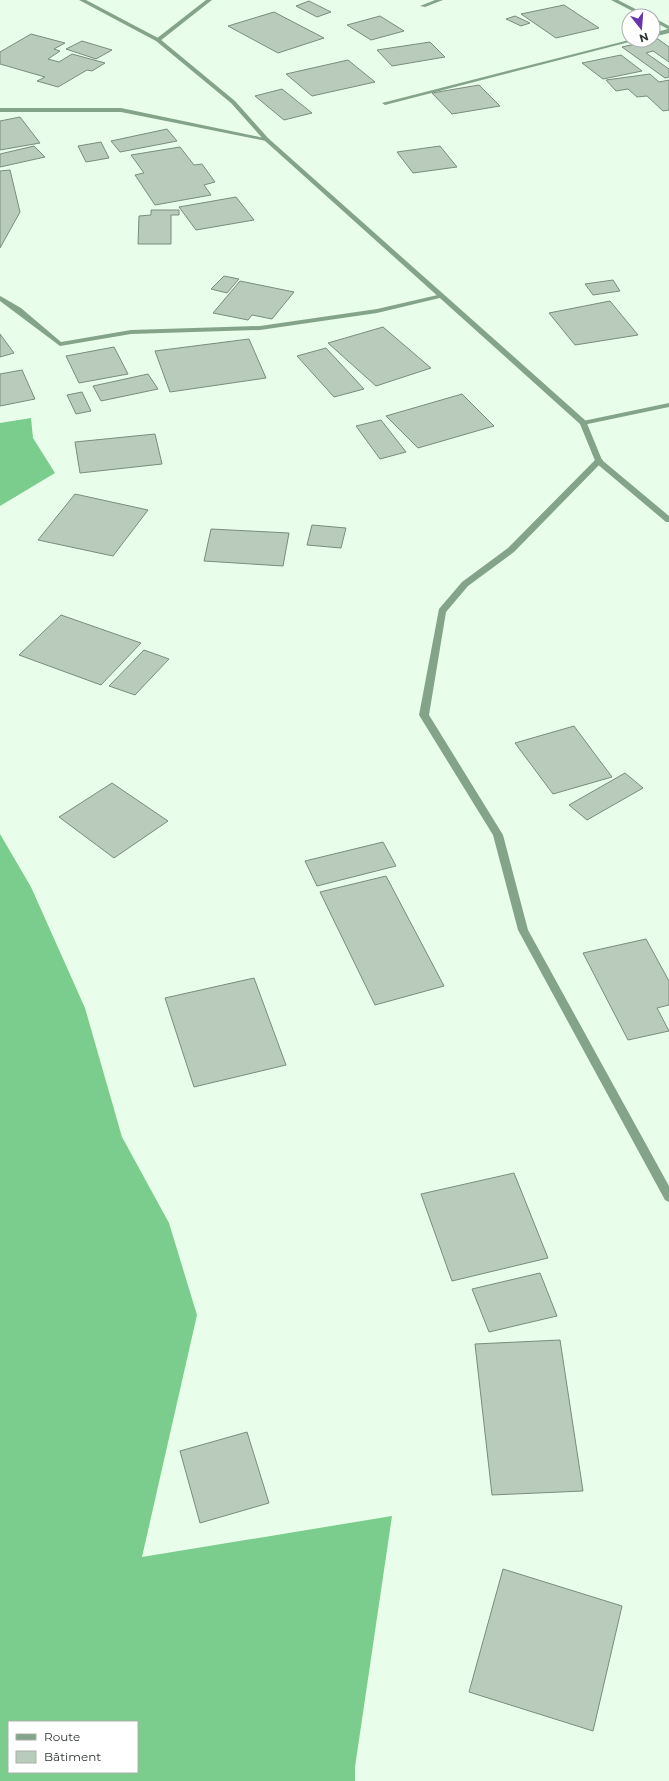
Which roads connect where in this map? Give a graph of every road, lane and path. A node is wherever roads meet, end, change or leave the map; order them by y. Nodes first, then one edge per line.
1 (82, 0) edge
2 (209, 0) edge
3 (440, 0) edge
4 (614, 0) edge
5 (423, 6) dead end
6 (630, 8) edge
7 (158, 40) junction
8 (621, 43) edge
9 (386, 103) dead end
10 (0, 110) edge
11 (266, 139) junction
12 (442, 296) junction
13 (0, 298) edge
14 (669, 405) edge
15 (583, 424) junction
16 (599, 461) junction
17 (669, 520) edge
18 (669, 1198) edge

1 - 7 street
2 - 7 street
3 - 5 street
4 - 6 street
7 - 11 street
8 - 9 street
10 - 11 street
11 - 12 street
12 - 13 street
12 - 15 street
14 - 15 street
15 - 16 street
16 - 17 street
16 - 18 street

